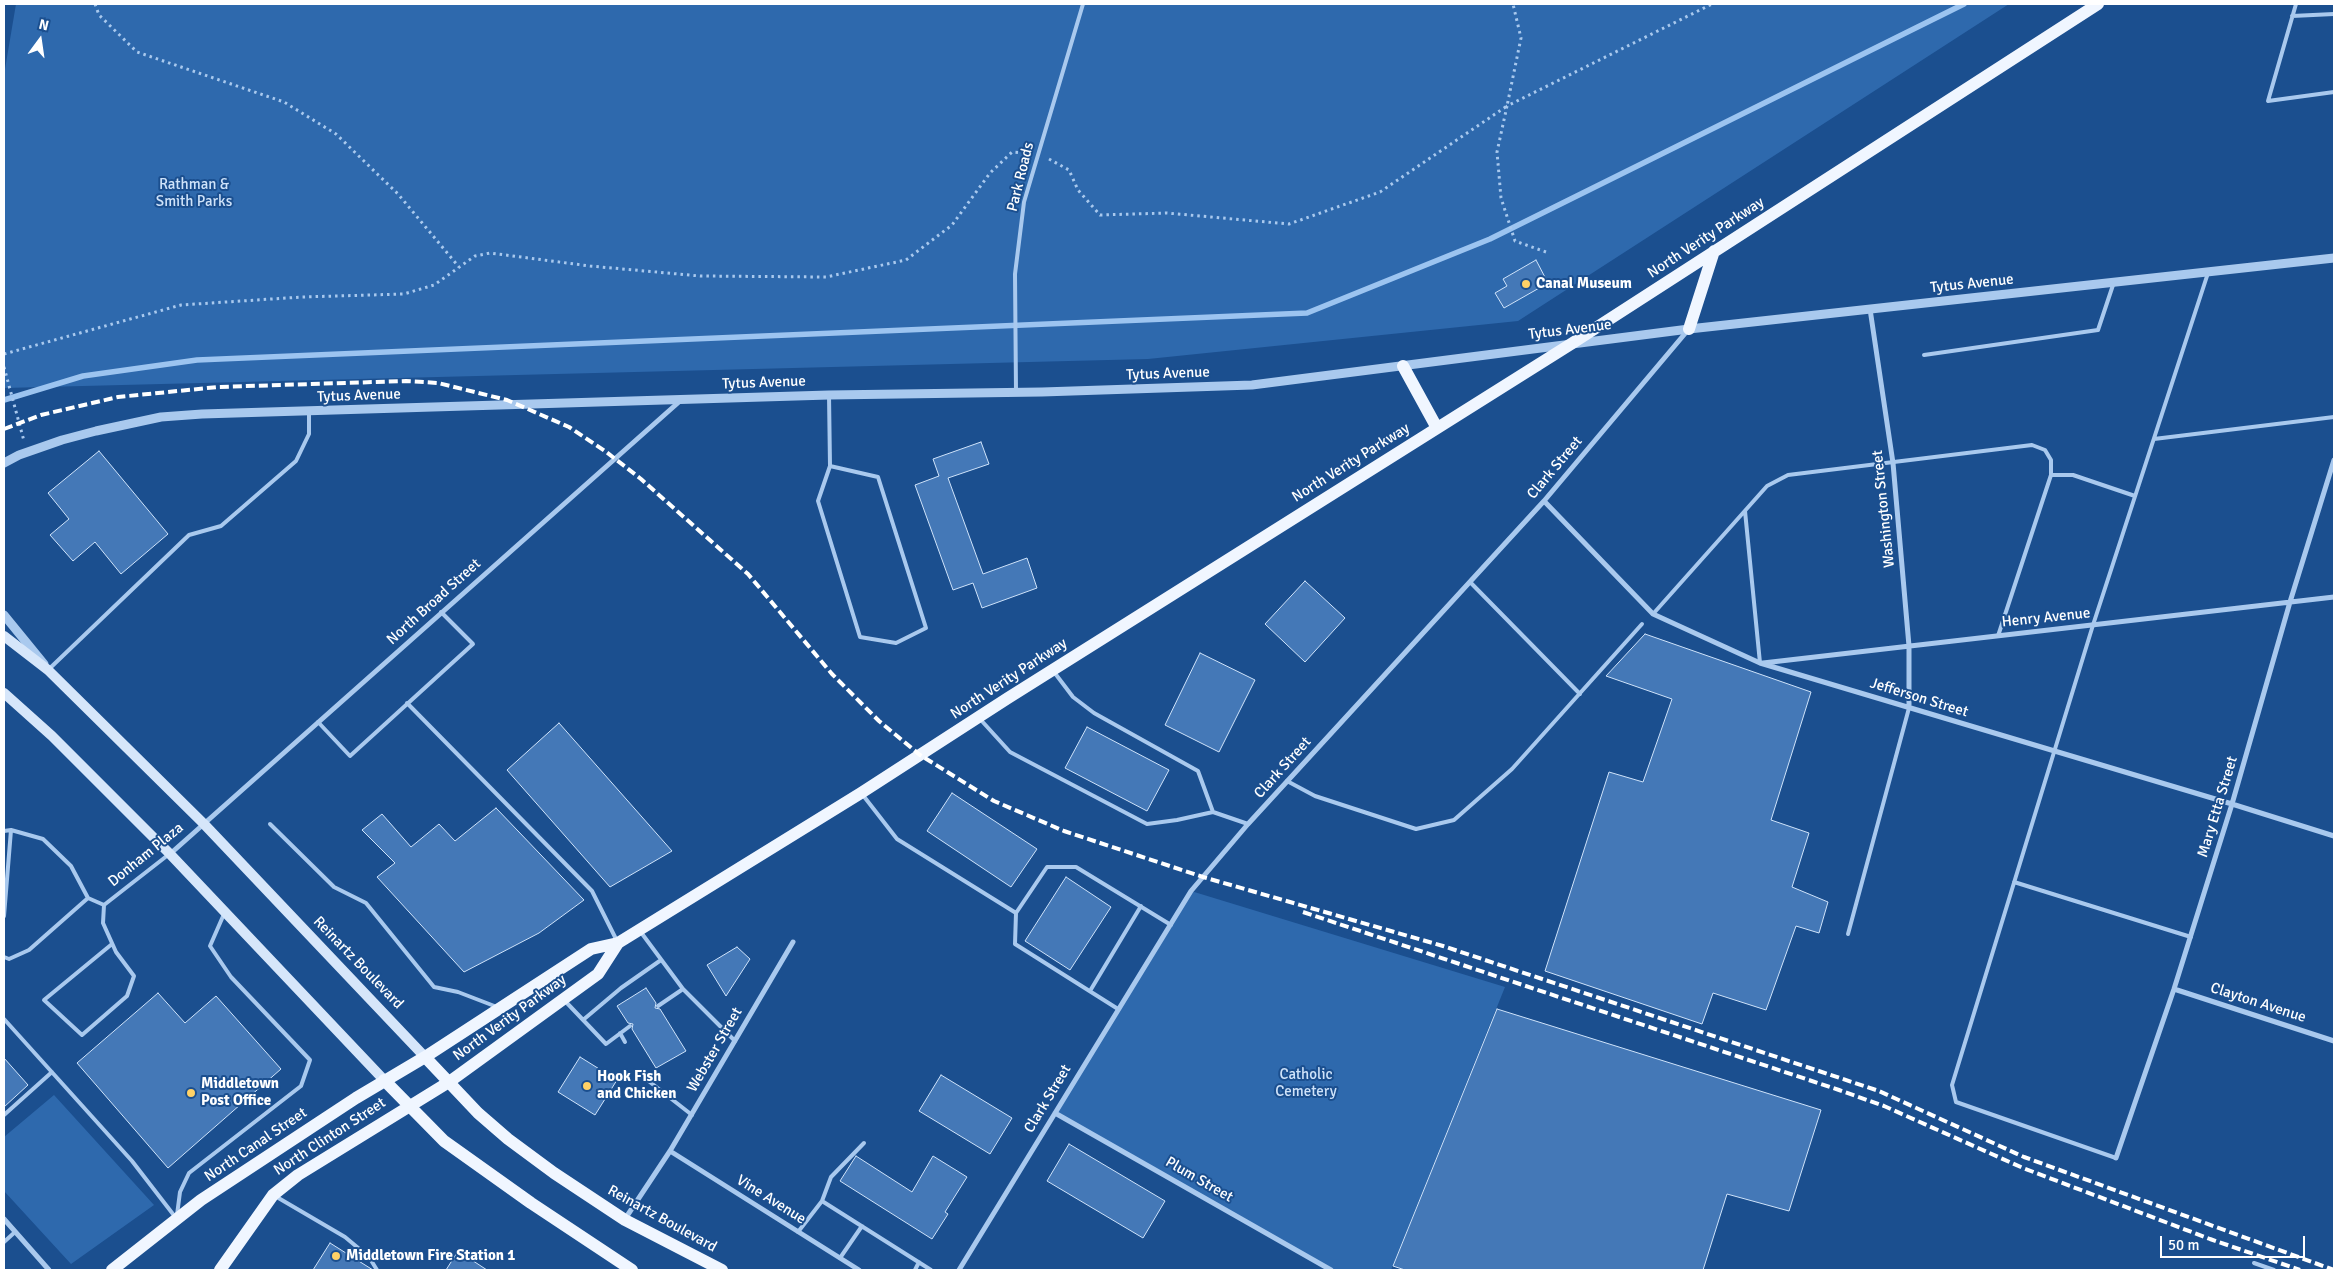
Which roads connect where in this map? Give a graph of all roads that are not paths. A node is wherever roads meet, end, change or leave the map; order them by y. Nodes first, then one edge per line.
1 (1083, 4) edge
2 (2098, 4) edge
3 (2296, 4) edge
4 (2334, 14) edge
5 (2292, 16) junction
6 (2334, 92) edge
7 (1714, 251) junction
8 (2334, 258) edge
9 (2208, 272) junction
10 (2114, 282) junction
11 (1870, 309) junction
12 (1689, 329) junction
13 (1571, 344) junction
14 (1924, 356) dead end
15 (1403, 366) junction
16 (1016, 392) junction
17 (829, 395) junction
18 (681, 399) junction
19 (309, 412) junction
20 (2334, 416) edge
21 (1437, 428) junction
22 (2154, 439) junction
23 (2334, 460) edge
24 (4, 463) edge
25 (1893, 463) junction
26 (830, 466) junction
27 (2050, 475) junction
28 (2135, 496) junction
29 (1544, 501) junction
30 (1745, 511) junction
31 (1470, 582) junction
32 (2334, 596) edge
33 (2290, 602) junction
34 (441, 612) junction
35 (1653, 614) junction
36 (4, 615) edge
37 (1642, 624) dead end
38 (2093, 625) junction
39 (4, 636) edge
40 (1998, 636) junction
41 (1909, 646) junction
42 (1760, 663) junction
43 (48, 670) junction
44 (1052, 670) junction
45 (4, 693) edge
46 (1580, 694) junction
47 (408, 704) junction
48 (1909, 708) junction
49 (978, 718) junction
50 (318, 722) junction
51 (2054, 751) junction
52 (1287, 781) junction
53 (861, 793) junction
54 (2232, 804) junction
55 (1213, 812) junction
56 (204, 824) junction
57 (270, 824) dead end
58 (1248, 824) junction
59 (11, 830) junction
60 (4, 831) edge
61 (2334, 836) edge
62 (170, 854) junction
63 (2014, 882) junction
64 (88, 898) junction
65 (104, 905) junction
66 (1141, 906) junction
67 (226, 912) junction
68 (1016, 913) junction
69 (4, 916) edge
70 (1170, 925) junction
71 (640, 930) junction
72 (1848, 934) dead end
73 (2191, 936) junction
74 (793, 942) dead end
75 (112, 944) junction
76 (618, 944) junction
77 (4, 957) edge
78 (661, 960) junction
79 (683, 989) junction
80 (2174, 989) junction
81 (1090, 991) junction
82 (563, 999) junction
83 (658, 1006) dead end
84 (500, 1008) junction
85 (1118, 1009) junction
86 (4, 1019) edge
87 (583, 1020) junction
88 (630, 1026) dead end
89 (620, 1033) junction
90 (735, 1041) junction
91 (2334, 1041) edge
92 (625, 1042) dead end
93 (425, 1057) junction
94 (52, 1072) junction
95 (646, 1079) dead end
96 (384, 1080) junction
97 (449, 1082) junction
98 (408, 1105) junction
99 (1055, 1112) junction
100 (4, 1115) edge
101 (692, 1115) junction
102 (864, 1143) dead end
103 (670, 1151) junction
104 (2116, 1158) joint
105 (273, 1195) junction
106 (822, 1201) junction
107 (4, 1219) edge
108 (177, 1220) junction
109 (625, 1220) junction
110 (862, 1226) junction
111 (15, 1232) junction
112 (798, 1232) junction
113 (4, 1242) edge
114 (840, 1258) junction
115 (919, 1262) junction
116 (2254, 1263) dead end
117 (49, 1270) edge
118 (112, 1270) edge
119 (220, 1270) edge
120 (377, 1270) edge
121 (632, 1270) edge
122 (722, 1270) edge
123 (859, 1270) edge
124 (915, 1270) edge
125 (931, 1270) edge
126 (959, 1270) edge
127 (1331, 1270) edge
128 (2274, 1270) edge

1 - 16 lane, Park Roads
2 - 7 main road, North Verity Parkway
3 - 5 lane
4 - 5 lane
5 - 6 lane
7 - 12 main road
7 - 13 main road, North Verity Parkway
8 - 9 street, Tytus Avenue
9 - 10 street, Tytus Avenue
9 - 22 lane
10 - 11 street, Tytus Avenue
10 - 14 lane
11 - 12 street, Tytus Avenue
11 - 25 street, Washington Street
12 - 13 street, Tytus Avenue
12 - 29 street, Clark Street
13 - 15 street, Tytus Avenue
13 - 21 main road, North Verity Parkway
15 - 16 street, Tytus Avenue
15 - 21 main road
16 - 17 street, Tytus Avenue
17 - 18 street, Tytus Avenue
17 - 26 lane
18 - 19 street, Tytus Avenue
18 - 34 street, North Broad Street
19 - 24 street, Tytus Avenue
19 - 43 lane
20 - 22 lane
21 - 44 main road, North Verity Parkway
22 - 28 lane
23 - 33 street, Mary Etta Street
25 - 27 lane
25 - 30 lane
25 - 41 street, Washington Street
26 - 26 lane
27 - 28 lane
27 - 40 lane
28 - 38 lane
29 - 31 street, Clark Street
29 - 35 street, Jefferson Street
30 - 35 lane
30 - 42 lane
31 - 46 lane
31 - 52 street, Clark Street
32 - 33 street, Henry Avenue
33 - 38 street, Henry Avenue
33 - 54 street, Mary Etta Street
34 - 47 lane
34 - 50 street, North Broad Street
35 - 42 street, Jefferson Street
36 - 43 street
37 - 46 lane
38 - 40 street, Henry Avenue
38 - 51 lane
39 - 43 main road, Reinartz Boulevard
40 - 41 street, Henry Avenue
41 - 42 street, Henry Avenue
41 - 48 street, Washington Street
42 - 48 street, Jefferson Street
43 - 56 main road, Reinartz Boulevard
44 - 49 main road, North Verity Parkway
44 - 55 lane
45 - 62 main road
46 - 52 lane
47 - 50 lane
47 - 76 lane
48 - 51 street, Jefferson Street
48 - 72 lane
49 - 53 main road, North Verity Parkway
49 - 55 lane
50 - 56 street, North Broad Street
51 - 54 street, Jefferson Street
51 - 63 lane
52 - 58 street, Clark Street
53 - 68 lane
53 - 71 main road, North Verity Parkway
54 - 61 street, Jefferson Street
54 - 73 street, Mary Etta Street
55 - 58 lane
56 - 62 street, Donham Plaza
56 - 93 main road, Reinartz Boulevard
57 - 84 lane
58 - 70 street, Clark Street
59 - 60 lane
59 - 64 lane
59 - 69 lane
62 - 65 lane, Donham Plaza
62 - 67 main road
63 - 73 lane
63 - 104 lane
64 - 65 lane
64 - 77 lane
65 - 75 lane
66 - 68 lane
66 - 70 lane
66 - 81 lane
67 - 96 main road
67 - 108 lane
68 - 81 lane
70 - 85 street, Clark Street
71 - 76 main road, North Verity Parkway
71 - 78 lane
73 - 80 street, Mary Etta Street
74 - 90 street, Webster Street
75 - 75 lane
76 - 82 main road, North Verity Parkway
76 - 84 main road, North Verity Parkway
78 - 79 lane
78 - 87 lane
79 - 83 lane
79 - 90 lane
80 - 91 street, Clayton Avenue
80 - 104 street, Mary Etta Street
81 - 85 lane
82 - 87 lane
82 - 97 main road, North Verity Parkway
84 - 93 main road, North Verity Parkway
85 - 99 street, Clark Street
86 - 94 lane
87 - 89 lane
88 - 89 lane
89 - 92 lane
90 - 101 street, Webster Street
93 - 96 main road, North Canal Street
93 - 97 main road, Reinartz Boulevard
94 - 100 lane
94 - 108 lane
95 - 101 lane
96 - 98 main road
96 - 108 main road, North Canal Street
97 - 98 main road, North Verity Parkway
97 - 109 main road, Reinartz Boulevard
98 - 105 main road, North Clinton Street
98 - 121 main road
99 - 126 street, Clark Street
99 - 127 street, Plum Street
101 - 103 street, Webster Street
102 - 106 lane
103 - 109 street, Webster Street
103 - 112 street, Vine Avenue
105 - 119 main road, North Clinton Street
105 - 120 lane
106 - 110 lane
106 - 112 lane
107 - 111 street
108 - 118 main road, North Canal Street
109 - 122 main road, Reinartz Boulevard
110 - 114 lane
110 - 115 lane
111 - 113 lane
111 - 117 street
112 - 114 street, Vine Avenue
114 - 123 street, Vine Avenue
115 - 124 lane
115 - 125 lane
116 - 128 lane

